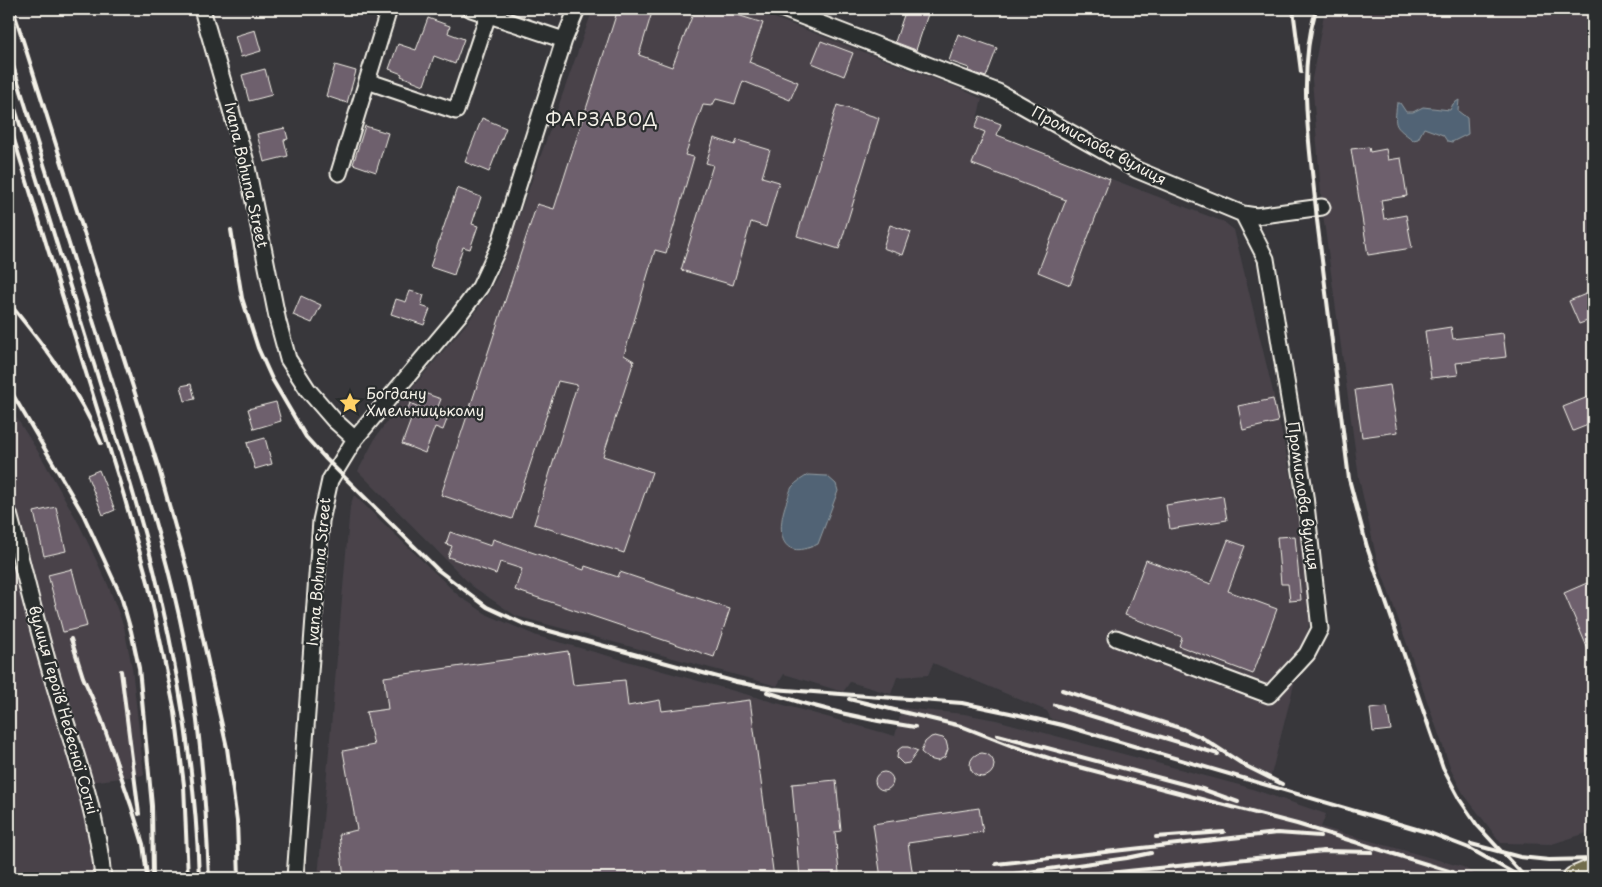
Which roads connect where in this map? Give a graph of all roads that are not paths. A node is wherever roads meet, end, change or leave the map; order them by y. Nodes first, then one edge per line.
1 (202, 9) edge
2 (390, 9) edge
3 (471, 9) edge
4 (577, 9) edge
5 (784, 9) edge
6 (488, 15) junction
7 (564, 40) junction
8 (367, 82) junction
9 (339, 174) dead end
10 (1322, 207) dead end
11 (1243, 214) junction
12 (355, 439) junction
13 (9, 514) edge
14 (9, 546) edge
15 (21, 559) junction
16 (1116, 638) dead end
17 (1593, 870) edge
18 (103, 878) edge
19 (295, 878) edge
20 (1574, 878) edge

1 - 12 street, Ivana Bohuna Street
2 - 8 street
3 - 6 street
4 - 7 street
5 - 11 street, Промислова вулиця
6 - 7 street
6 - 8 street
7 - 12 street
8 - 9 street
10 - 11 street
11 - 16 street, Промислова вулиця
12 - 19 street, Ivana Bohuna Street
13 - 15 street, вулиця Героїв Небесної Сотні
14 - 15 street
15 - 18 street, вулиця Героїв Небесної Сотні
17 - 20 highway

